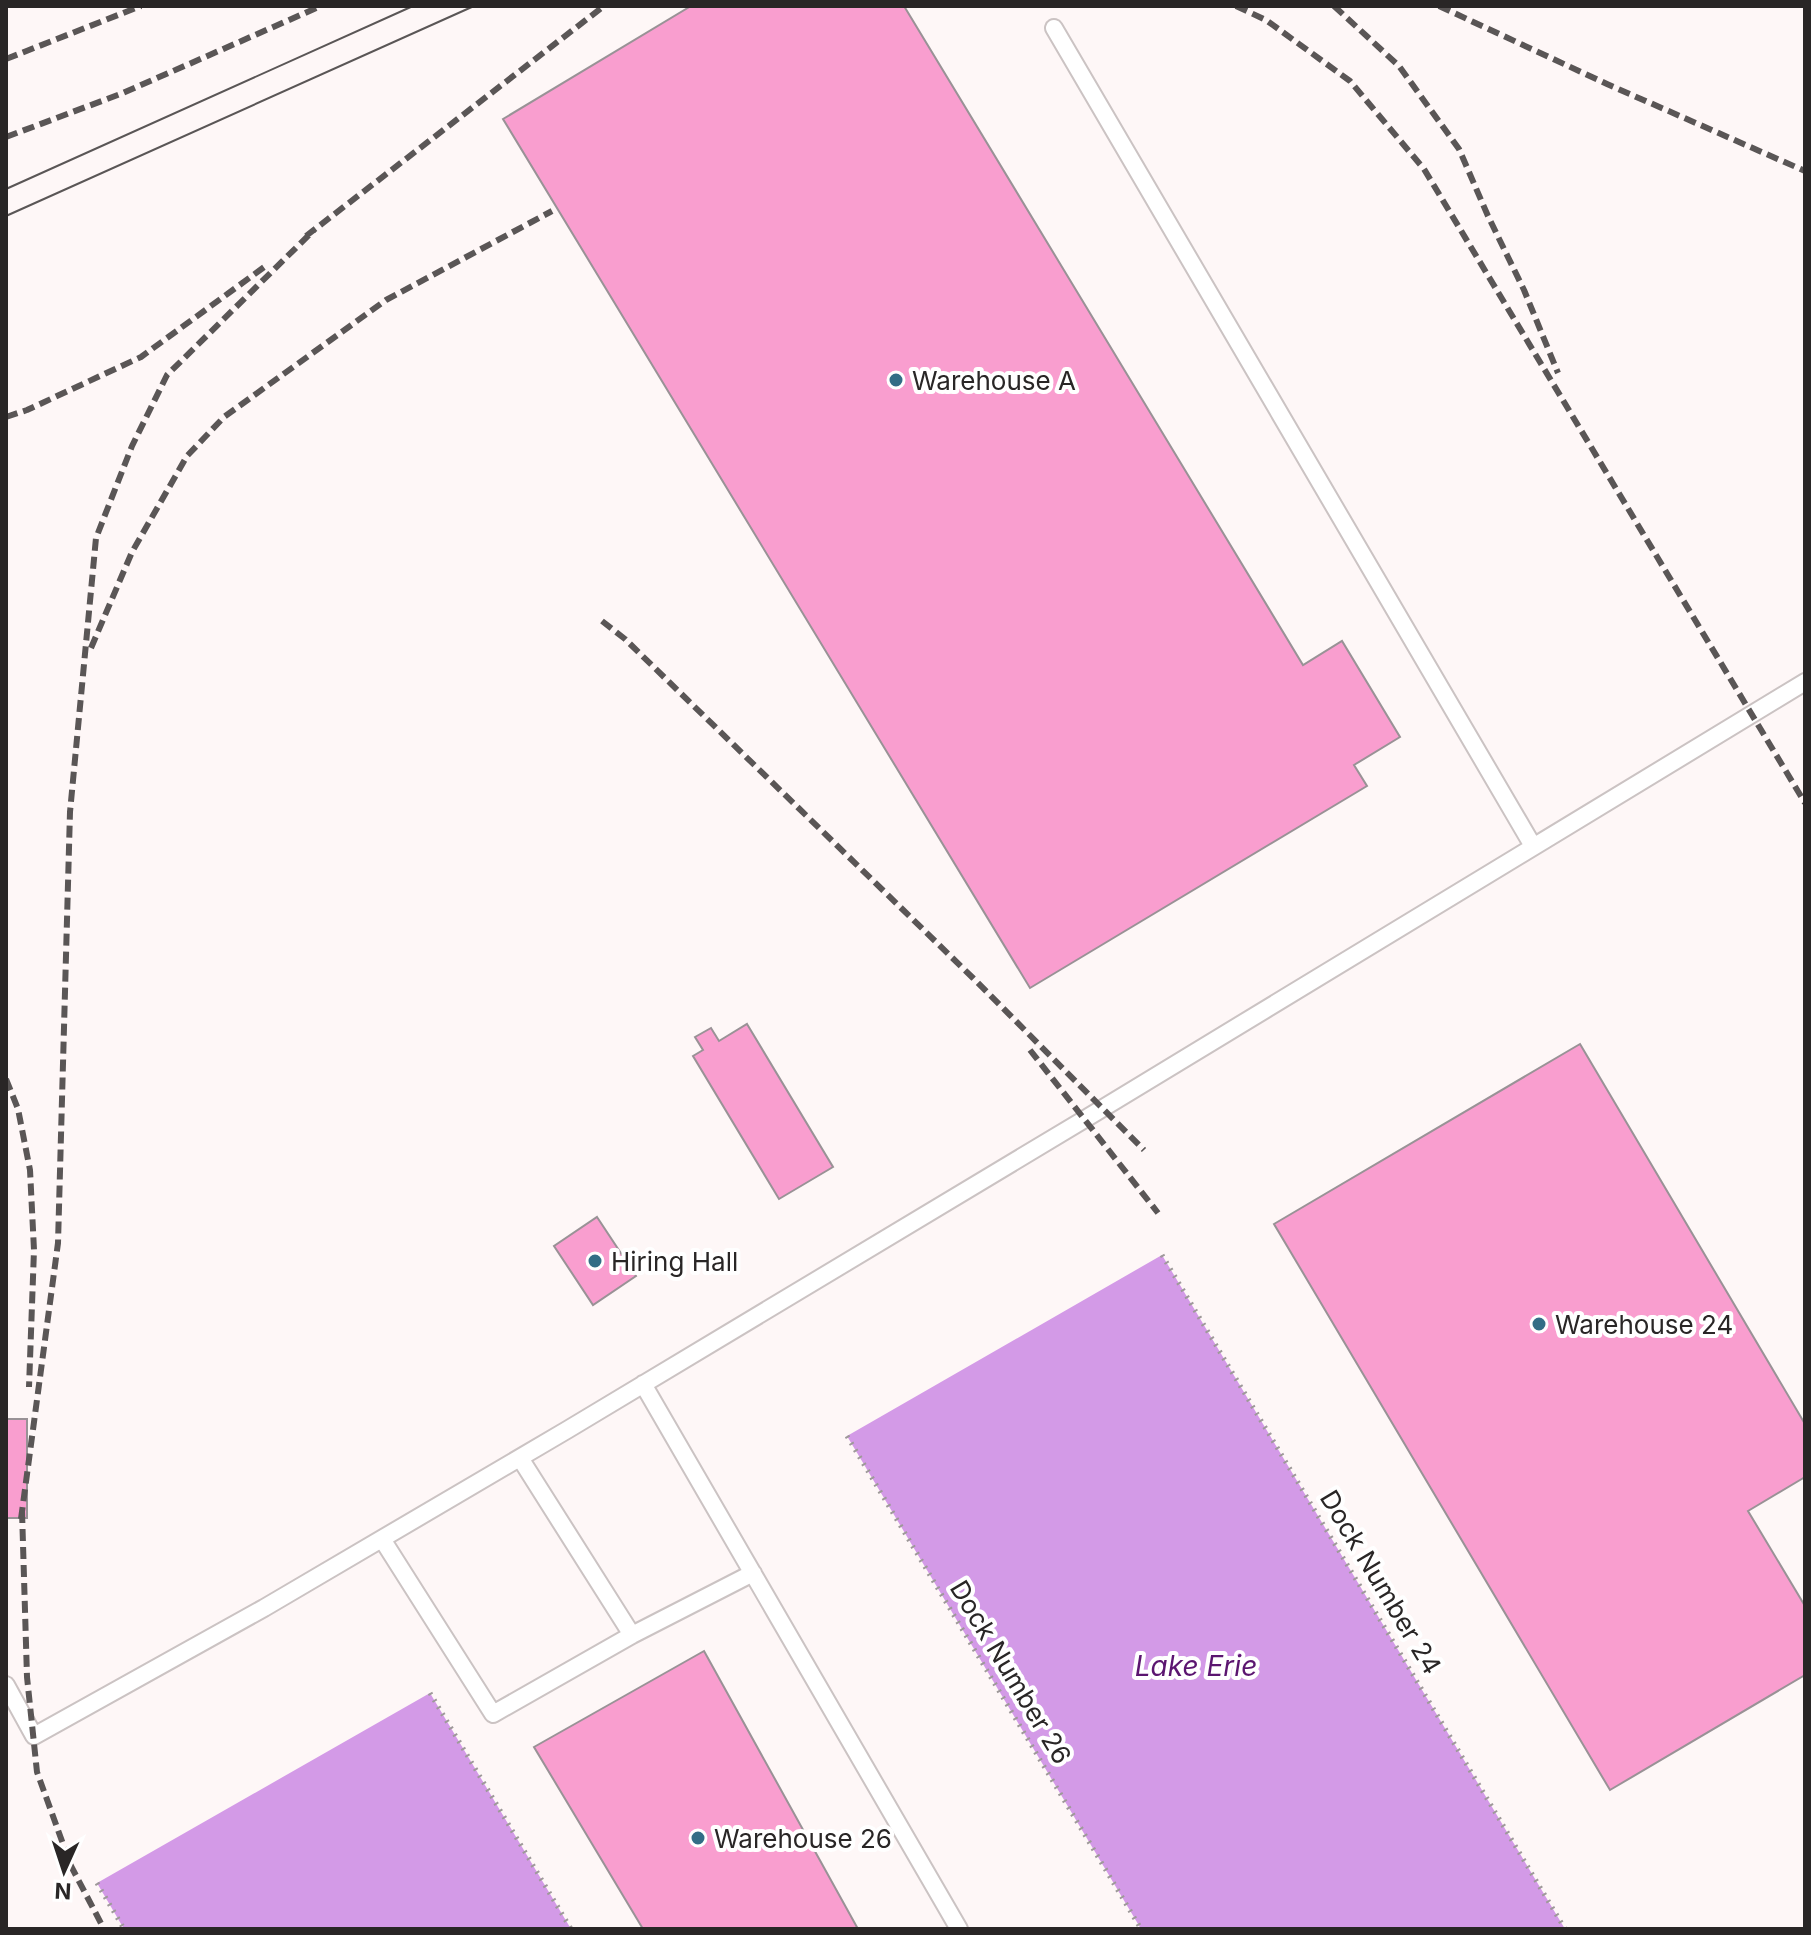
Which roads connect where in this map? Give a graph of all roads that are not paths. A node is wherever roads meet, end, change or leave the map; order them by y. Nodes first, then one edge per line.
1 (1054, 28) dead end
2 (1805, 682) edge
3 (1533, 846) junction
4 (643, 1384) junction
5 (520, 1458) junction
6 (382, 1539) junction
7 (753, 1573) junction
8 (632, 1635) junction
9 (6, 1685) edge
10 (959, 1929) edge

1 - 3 lane
2 - 3 lane
3 - 4 lane
4 - 5 lane
4 - 7 lane
5 - 6 lane
5 - 8 lane
6 - 8 lane
6 - 9 lane
7 - 8 lane
7 - 10 lane

